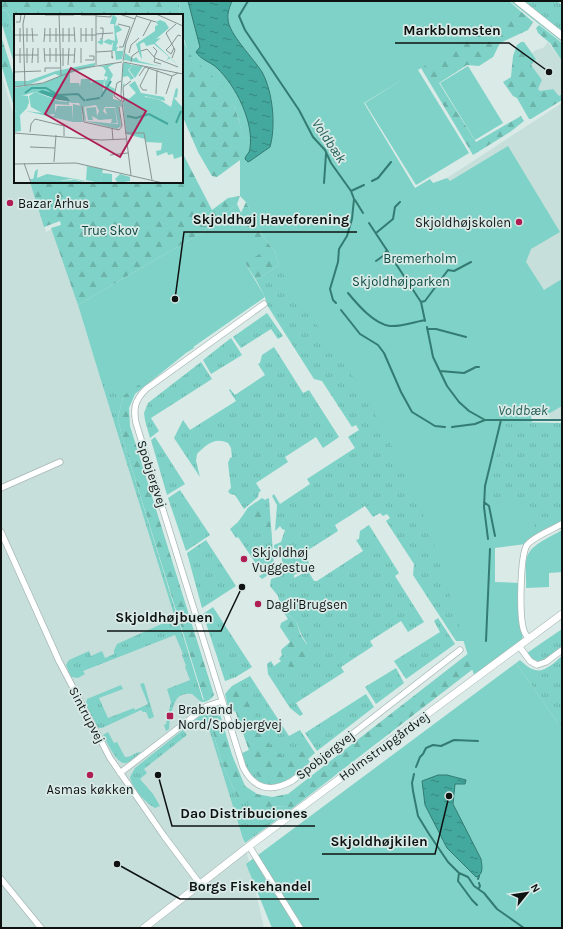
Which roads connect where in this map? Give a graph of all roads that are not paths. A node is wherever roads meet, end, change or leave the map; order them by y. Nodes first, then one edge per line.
1 (518, 1) edge
2 (562, 36) edge
3 (264, 304) dead end
4 (60, 462) dead end
5 (1, 488) edge
6 (562, 524) edge
7 (1, 532) edge
8 (562, 614) edge
9 (529, 639) junction
10 (519, 646) junction
11 (460, 650) dead end
12 (562, 650) edge
13 (222, 701) junction
14 (120, 773) junction
15 (249, 846) junction
16 (1, 879) edge
17 (200, 884) junction
18 (41, 928) edge
19 (144, 928) edge
20 (300, 928) edge

1 - 2 street
3 - 13 street, Spobjergvej
4 - 5 street
6 - 9 street
7 - 14 street, Sintrupvej
8 - 9 street, Holmstrupgårdvej
9 - 10 street, Holmstrupgårdvej
10 - 12 street
10 - 15 street, Holmstrupgårdvej
11 - 13 street, Spobjergvej
13 - 14 street
14 - 17 street, Sintrupvej
15 - 17 street, Holmstrupgårdvej
15 - 20 street
16 - 18 street
17 - 19 street, Holmstrupgårdvej

